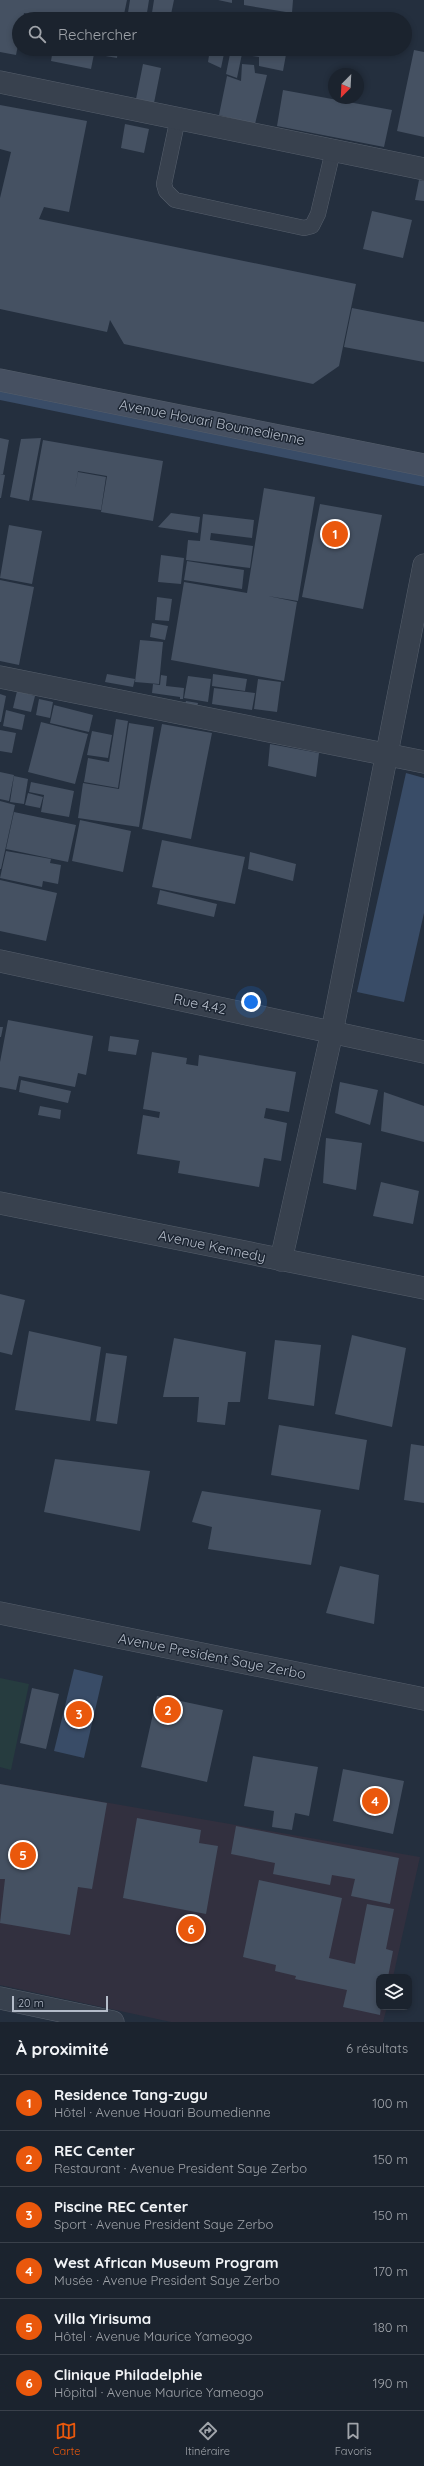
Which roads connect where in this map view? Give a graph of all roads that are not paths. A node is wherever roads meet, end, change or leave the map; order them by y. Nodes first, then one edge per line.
1 (0, 82) edge
2 (178, 118) junction
3 (333, 150) junction
4 (424, 169) edge
5 (0, 380) edge
6 (424, 465) edge
7 (424, 565) edge
8 (0, 677) edge
9 (387, 755) junction
10 (424, 762) edge
11 (0, 961) edge
12 (332, 1032) junction
13 (424, 1052) edge
14 (0, 1203) edge
15 (281, 1260) junction
16 (424, 1288) edge
17 (0, 1613) edge
18 (424, 1699) edge
19 (0, 1998) edge
20 (113, 2022) edge

1 - 2 street
2 - 3 street
2 - 3 lane
3 - 4 street
5 - 6 main road, Avenue Houari Boumedienne
7 - 9 street
8 - 9 street
9 - 10 street
9 - 12 street
11 - 12 street, Rue 4.42
12 - 13 street, Rue 4.42
12 - 15 street
14 - 15 street, Avenue Kennedy
15 - 16 street, Avenue Kennedy
17 - 18 street, Avenue President Saye Zerbo
19 - 20 street

